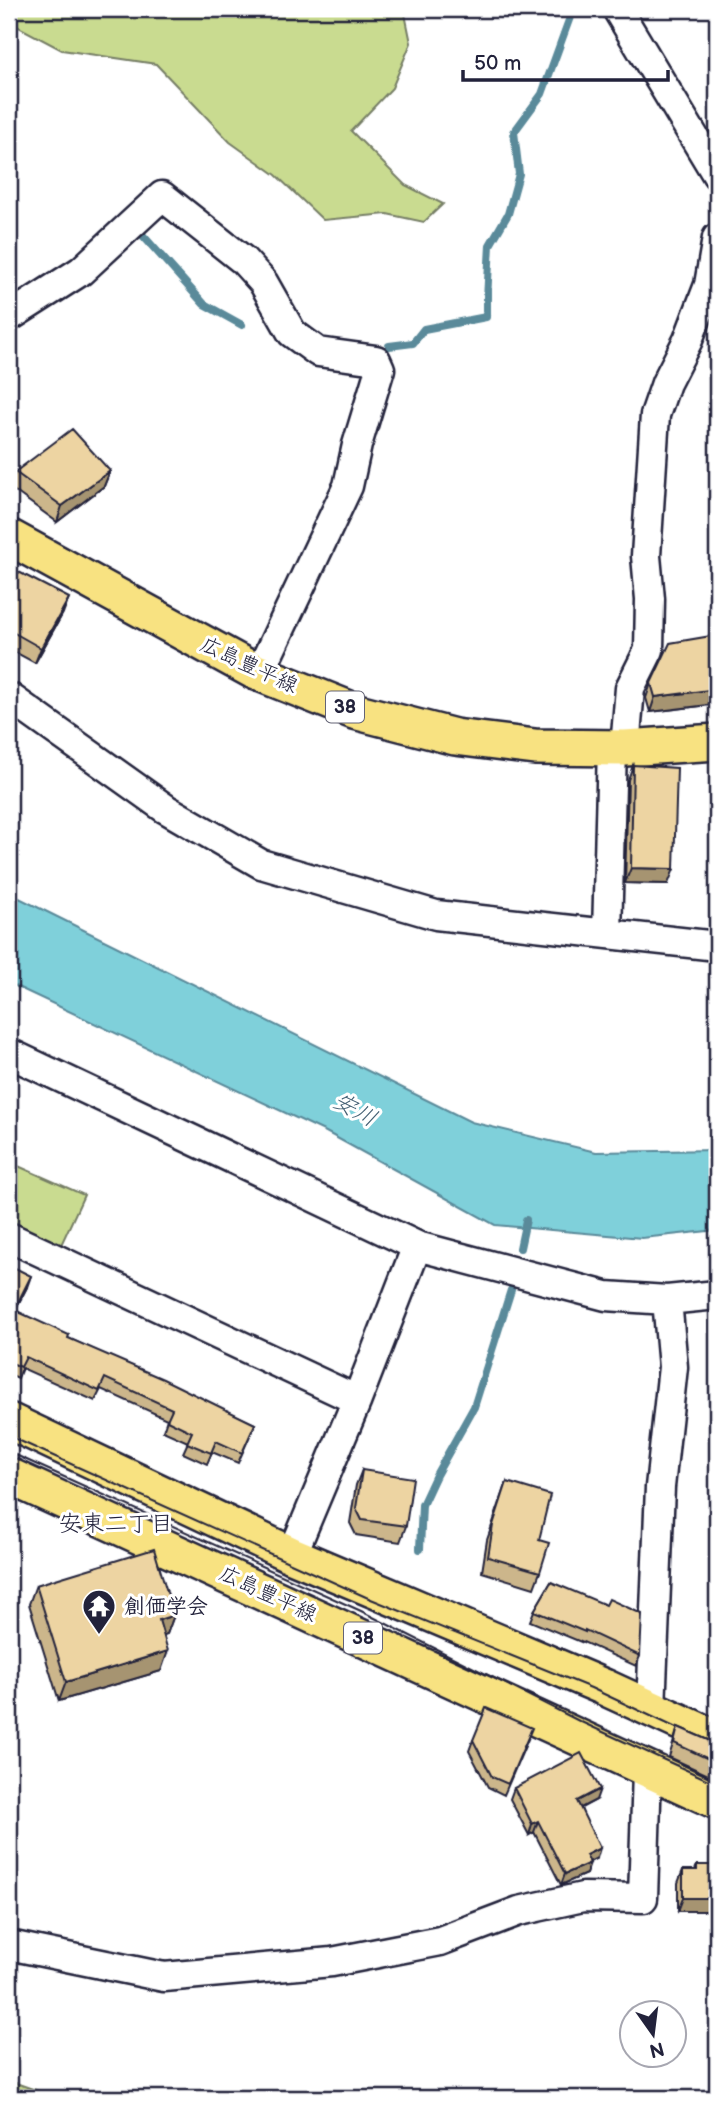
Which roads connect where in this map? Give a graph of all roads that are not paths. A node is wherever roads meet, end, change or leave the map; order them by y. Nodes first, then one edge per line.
1 (617, 9) edge
2 (717, 175) edge
3 (717, 238) edge
4 (9, 317) edge
5 (9, 537) edge
6 (260, 672) junction
7 (9, 697) edge
8 (717, 743) edge
9 (618, 748) junction
10 (607, 934) junction
11 (717, 946) edge
12 (9, 1053) edge
13 (9, 1237) edge
14 (417, 1246) junction
15 (717, 1296) edge
16 (667, 1300) junction
17 (357, 1400) junction
18 (9, 1421) edge
19 (9, 1476) edge
20 (292, 1555) junction
21 (651, 1709) junction
22 (717, 1740) edge
23 (647, 1771) junction
24 (717, 1801) edge
25 (9, 1945) edge

1 - 2 street
3 - 9 street
4 - 6 street
5 - 6 main road, 広島豊平線 / 38
6 - 9 main road, 広島豊平線 / 38
7 - 10 street
8 - 9 main road, 広島豊平線 / 38
9 - 10 street
10 - 11 street
12 - 14 street
13 - 17 street
14 - 16 street
14 - 17 street
15 - 16 street
16 - 21 street
17 - 20 street
18 - 20 main road, 38
19 - 23 main road, 広島豊平線 / 38
20 - 21 main road, 38
21 - 22 main road, 38
23 - 24 main road, 広島豊平線 / 38
23 - 25 street

